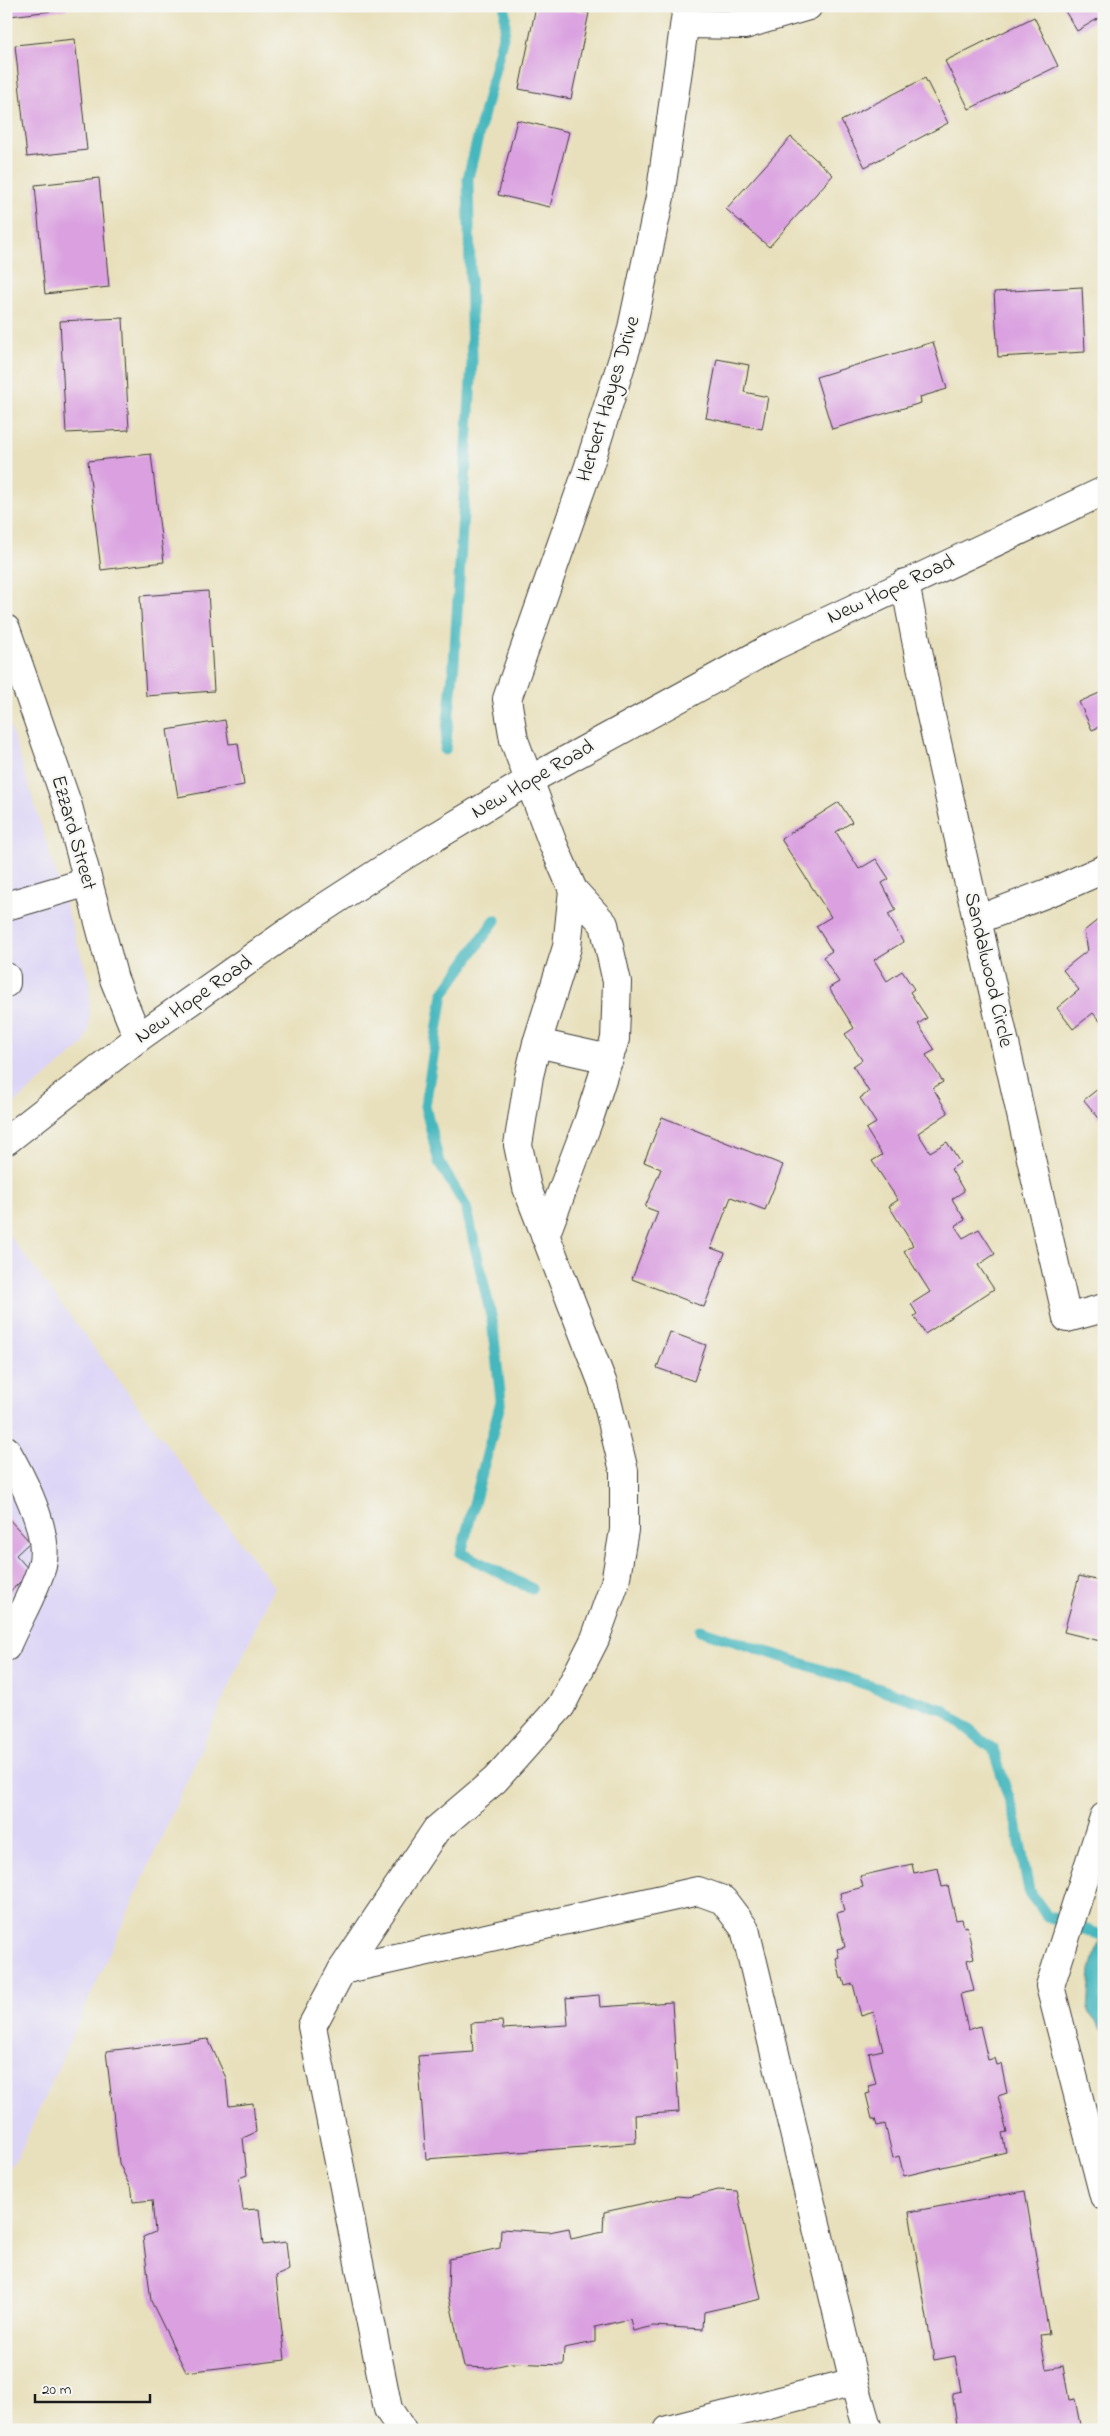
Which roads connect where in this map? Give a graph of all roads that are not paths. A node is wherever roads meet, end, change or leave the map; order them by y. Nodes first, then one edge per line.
1 (808, 6) edge
2 (687, 15) edge
3 (1104, 491) edge
4 (906, 583) junction
5 (6, 628) edge
6 (528, 781) junction
7 (1104, 868) edge
8 (88, 882) junction
9 (573, 890) junction
10 (6, 906) edge
11 (977, 920) junction
12 (6, 977) edge
13 (6, 983) edge
14 (138, 1038) junction
15 (537, 1043) junction
16 (609, 1058) junction
17 (6, 1140) edge
18 (546, 1236) junction
19 (1104, 1308) edge
20 (6, 1450) edge
21 (6, 1647) edge
22 (1104, 1817) edge
23 (342, 1970) junction
24 (1104, 2196) edge
25 (854, 2382) junction
26 (402, 2430) edge
27 (668, 2430) edge
28 (868, 2430) edge

1 - 2 street
2 - 6 street, Herbert Hayes Drive
3 - 4 street, New Hope Road
4 - 6 street, New Hope Road
4 - 11 street, Sandalwood Circle
5 - 8 street, Ezzard Street
6 - 9 street, Herbert Hayes Drive
6 - 14 street, New Hope Road
7 - 11 street
8 - 10 street
8 - 14 street, Ezzard Street
9 - 15 street
9 - 16 street
11 - 19 street, Sandalwood Circle
12 - 13 street
14 - 17 street, New Hope Road
15 - 16 street
15 - 18 street
16 - 18 street
18 - 23 street
20 - 21 street
22 - 24 street
23 - 25 street
23 - 26 street
25 - 27 street
25 - 28 street

